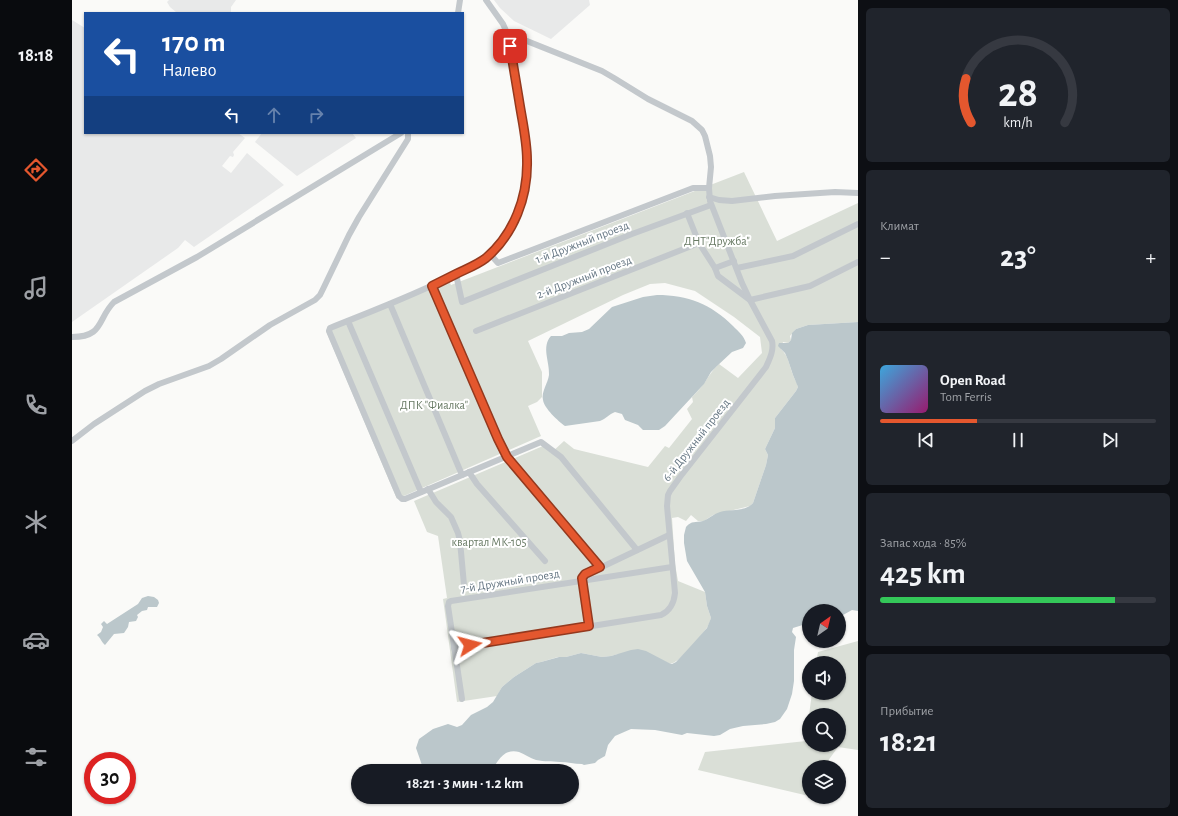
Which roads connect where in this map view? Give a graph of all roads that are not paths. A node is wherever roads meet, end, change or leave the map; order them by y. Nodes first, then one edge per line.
1 (460, 0) edge
2 (486, 0) edge
3 (458, 12) edge
4 (507, 33) junction
5 (399, 134) edge
6 (408, 134) edge
7 (709, 188) junction
8 (858, 193) edge
9 (709, 197) junction
10 (711, 205) junction
11 (687, 213) junction
12 (858, 224) edge
13 (699, 243) junction
14 (490, 254) junction
15 (734, 261) junction
16 (858, 262) edge
17 (714, 268) junction
18 (737, 268) junction
19 (456, 274) junction
20 (432, 286) junction
21 (750, 300) junction
22 (390, 304) junction
23 (348, 321) junction
24 (476, 331) dead end
25 (72, 337) edge
26 (72, 441) edge
27 (507, 457) junction
28 (469, 472) junction
29 (462, 475) junction
30 (428, 489) junction
31 (421, 492) junction
32 (669, 535) junction
33 (638, 550) junction
34 (545, 561) dead end
35 (600, 567) junction
36 (672, 567) junction
37 (582, 581) junction
38 (464, 585) dead end
39 (589, 626) junction
40 (454, 648) junction
41 (462, 699) dead end

1 - 3 street
2 - 4 street
4 - 7 street
4 - 14 street
5 - 25 street
6 - 26 street
7 - 9 street
7 - 14 street
8 - 9 street
9 - 10 street
10 - 11 street, 1-й Дружный проезд
10 - 15 street
11 - 13 street
11 - 19 street, 1-й Дружный проезд
12 - 18 street
13 - 17 street
13 - 24 street, 2-й Дружный проезд
14 - 19 street
15 - 17 street
15 - 18 street
16 - 21 street
17 - 21 street
18 - 21 street
19 - 20 street
20 - 22 street
20 - 27 street
21 - 32 street, 6-й Дружный проезд
22 - 23 street
22 - 29 street
23 - 31 street
23 - 31 street
27 - 28 street
27 - 33 street
27 - 35 street
28 - 29 street
28 - 34 street
29 - 30 street
30 - 31 street
30 - 38 street
32 - 33 street
32 - 36 street, 6-й Дружный проезд
33 - 35 street
35 - 37 street
36 - 37 street, 7-й Дружный проезд
36 - 39 street, 6-й Дружный проезд
37 - 39 street
37 - 40 street, 7-й Дружный проезд
39 - 40 street
40 - 41 street, 7-й Дружный проезд

